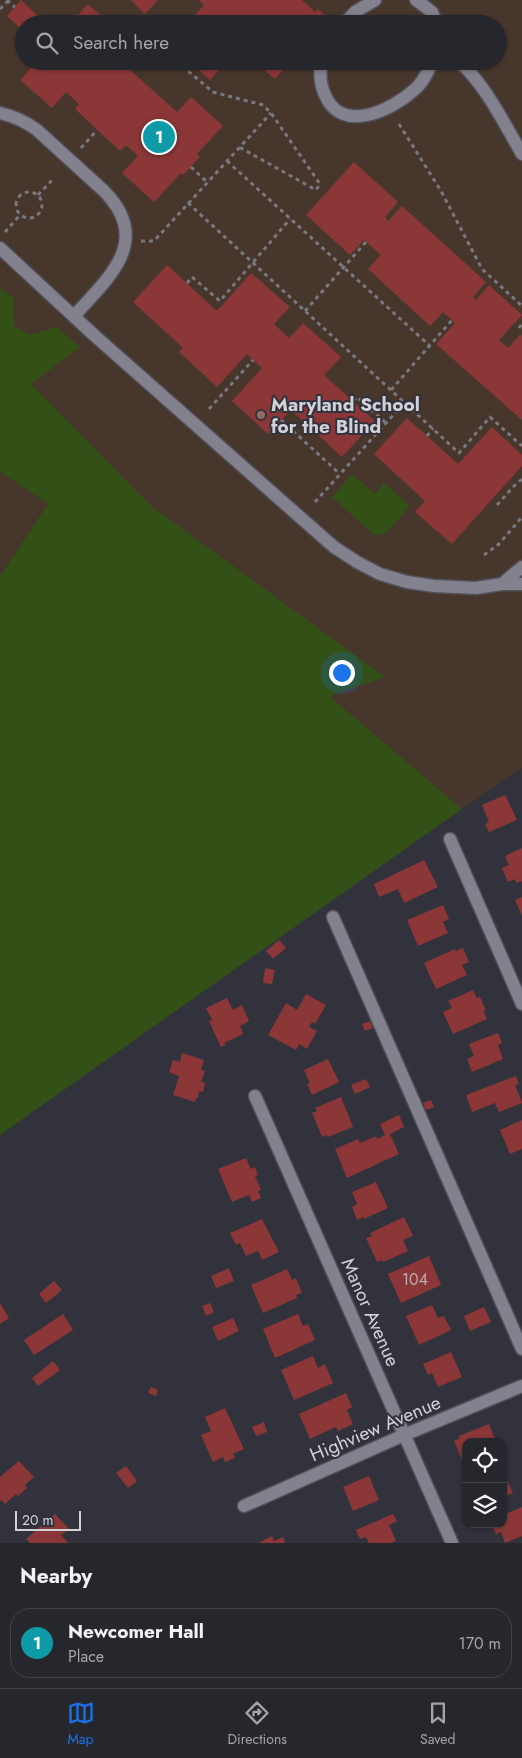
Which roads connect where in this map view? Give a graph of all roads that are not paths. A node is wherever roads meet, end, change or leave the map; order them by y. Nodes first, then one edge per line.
1 (375, 0) edge
2 (416, 0) edge
3 (352, 15) edge
4 (433, 15) edge
5 (320, 70) edge
6 (428, 70) edge
7 (466, 70) edge
8 (0, 113) edge
9 (522, 154) edge
10 (0, 248) edge
11 (74, 316) junction
12 (522, 567) edge
13 (502, 584) junction
14 (522, 584) edge
15 (450, 840) dead end
16 (333, 917) dead end
17 (522, 1004) edge
18 (255, 1096) dead end
19 (522, 1349) edge
20 (522, 1386) edge
21 (404, 1434) junction
22 (244, 1506) dead end
23 (452, 1543) edge

1 - 3 street
2 - 4 street
5 - 6 street
7 - 9 street
8 - 11 street
10 - 11 street
11 - 13 street
12 - 13 street
13 - 14 street
15 - 17 street
16 - 19 street
18 - 21 street, Manor Avenue
20 - 21 street, Highview Avenue
21 - 22 street, Highview Avenue
21 - 23 street, Manor Avenue

